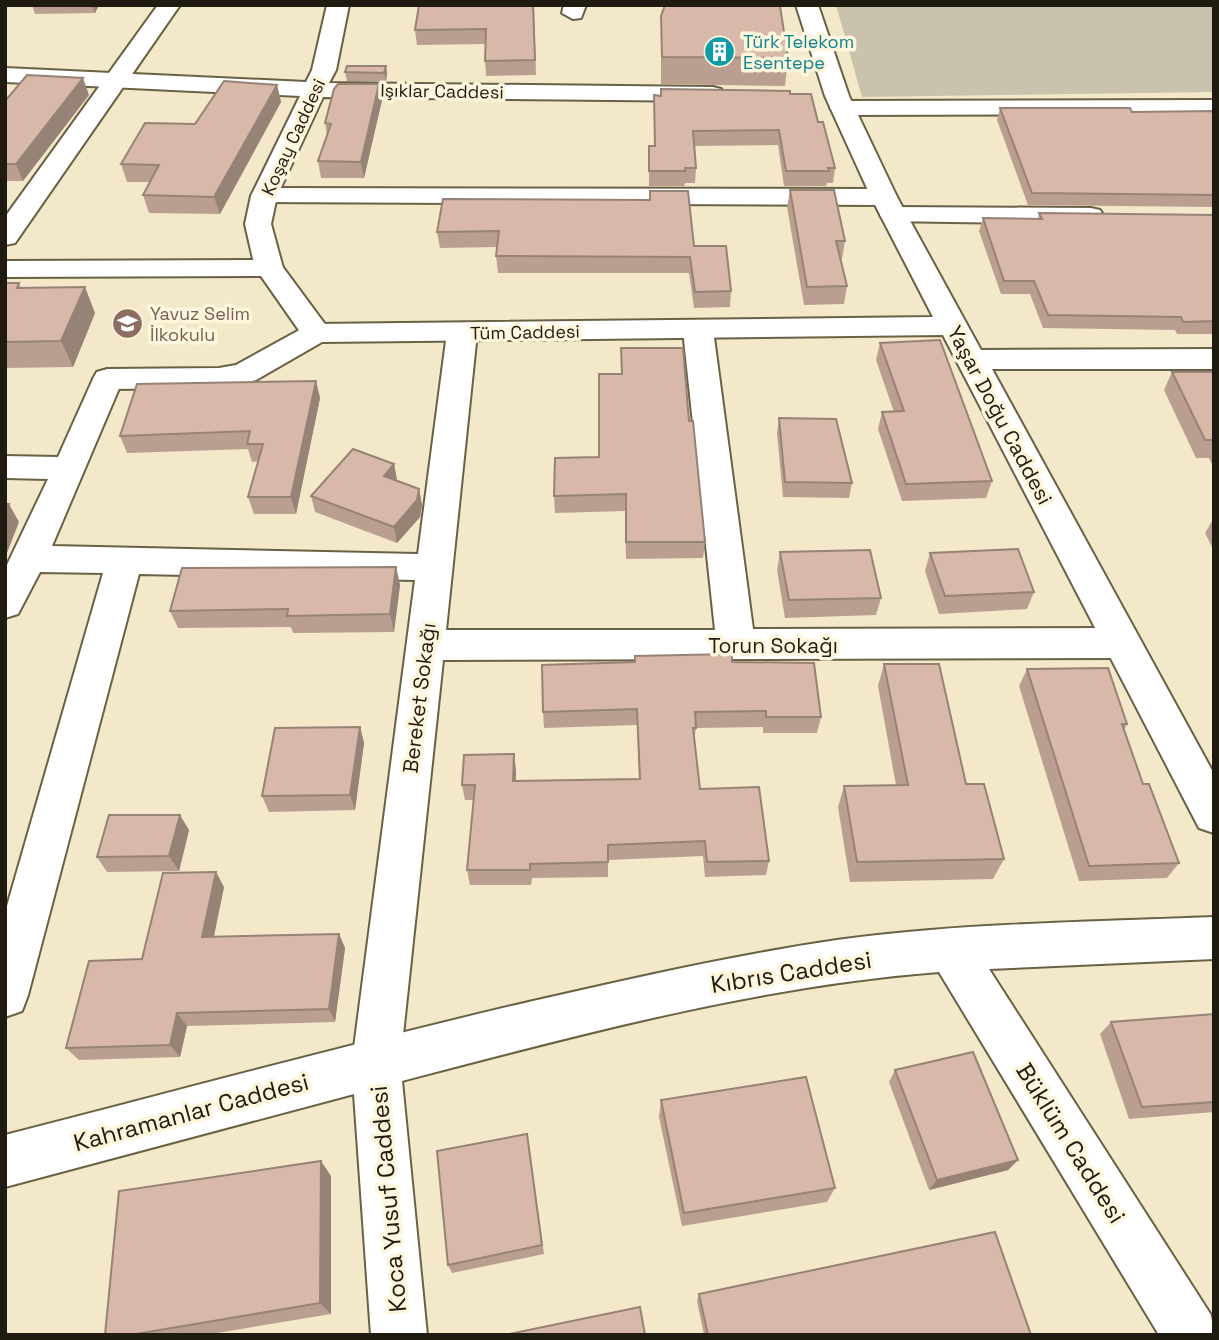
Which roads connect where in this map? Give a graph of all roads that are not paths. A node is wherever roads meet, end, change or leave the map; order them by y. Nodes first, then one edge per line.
1 (169, 5) edge
2 (338, 5) edge
3 (807, 5) edge
4 (5, 75) edge
5 (115, 80) junction
6 (316, 90) junction
7 (741, 95) edge
8 (829, 100) junction
9 (1214, 107) edge
10 (264, 196) junction
11 (888, 206) junction
12 (1116, 217) edge
13 (5, 237) edge
14 (269, 268) junction
15 (5, 270) edge
16 (952, 326) junction
17 (698, 330) junction
18 (316, 333) junction
19 (462, 333) junction
20 (1214, 359) edge
21 (972, 360) junction
22 (5, 467) edge
23 (67, 468) junction
24 (30, 559) junction
25 (125, 560) junction
26 (434, 567) junction
27 (5, 604) edge
28 (1121, 643) junction
29 (425, 645) junction
30 (736, 645) junction
31 (1214, 815) edge
32 (1214, 938) edge
33 (951, 950) junction
34 (5, 995) edge
35 (376, 1063) junction
36 (5, 1161) edge
37 (399, 1335) edge
38 (1191, 1335) edge

1 - 5 street
2 - 6 street, Koşay Caddesi
3 - 8 street, Yaşar Doğu Caddesi
4 - 5 street, Işıklar Caddesi
5 - 6 street, Işıklar Caddesi
5 - 13 street
6 - 7 street, Işıklar Caddesi
6 - 10 street, Koşay Caddesi
8 - 9 street
8 - 11 street, Yaşar Doğu Caddesi
10 - 11 street
10 - 14 street, Koşay Caddesi
11 - 12 street
11 - 16 street, Yaşar Doğu Caddesi
14 - 15 street
14 - 18 street
16 - 17 street, Tüm Caddesi
16 - 21 street, Yaşar Doğu Caddesi
17 - 19 street, Tüm Caddesi
17 - 30 street
18 - 19 street, Tüm Caddesi
18 - 23 street, Tüm Caddesi
19 - 26 street, Bereket Sokağı
20 - 21 street
21 - 28 street, Yaşar Doğu Caddesi
22 - 23 street
23 - 24 street
24 - 25 street
24 - 27 street
25 - 26 street
25 - 34 street
26 - 29 street, Bereket Sokağı
28 - 30 street, Torun Sokağı
28 - 31 street, Yaşar Doğu Caddesi
29 - 30 street, Torun Sokağı
29 - 35 street, Bereket Sokağı
32 - 33 street, Kıbrıs Caddesi
33 - 35 street, Kıbrıs Caddesi
33 - 38 street, Büklüm Caddesi
35 - 36 street, Kahramanlar Caddesi
35 - 37 street, Koca Yusuf Caddesi

